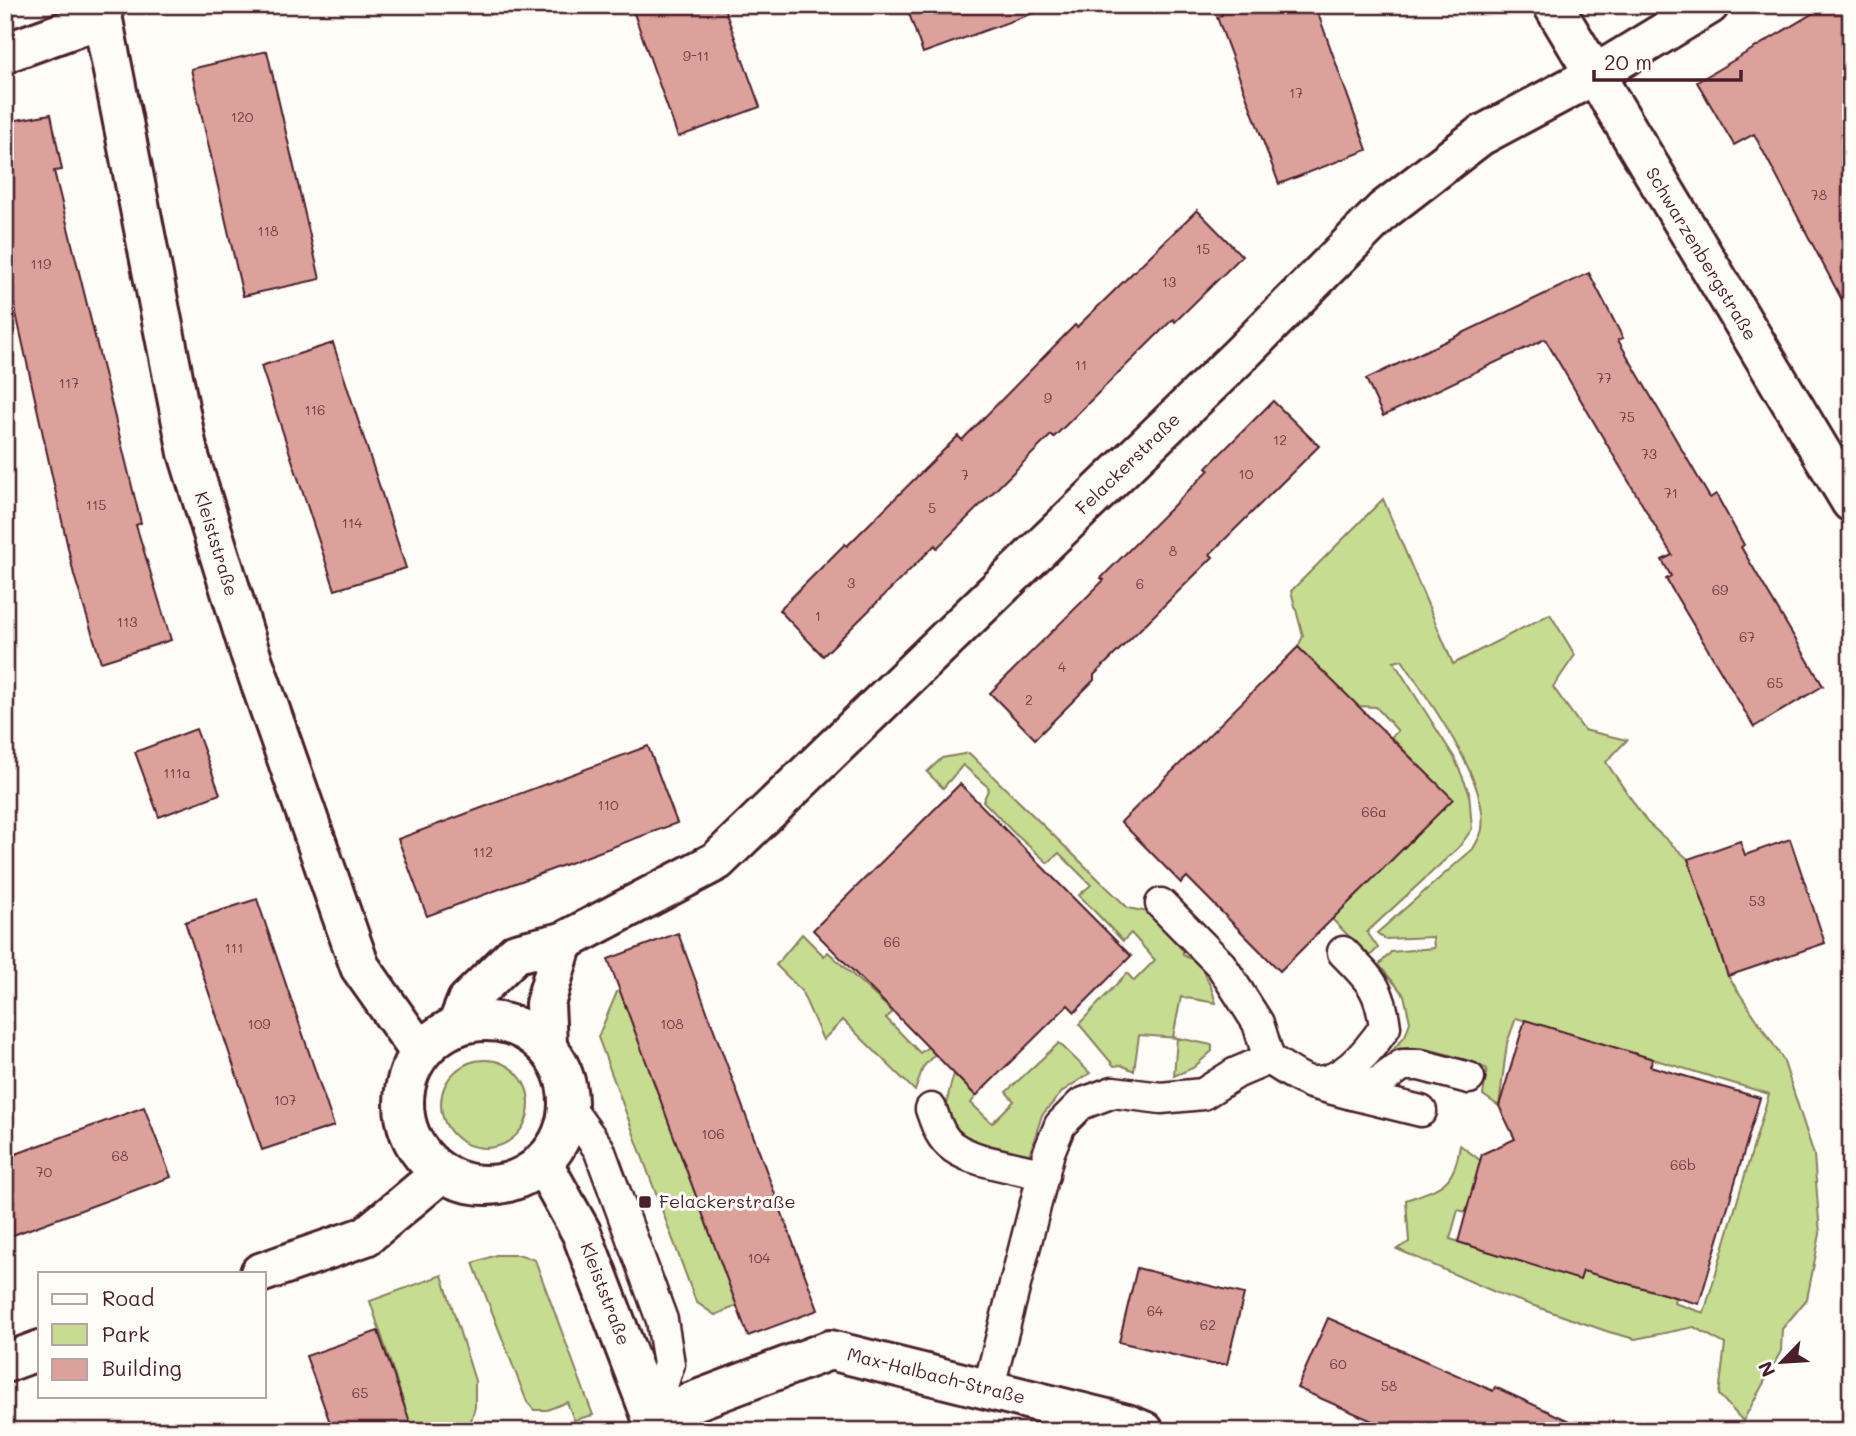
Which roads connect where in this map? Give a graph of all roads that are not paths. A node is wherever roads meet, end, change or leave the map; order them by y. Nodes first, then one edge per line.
1 (1553, 5) edge
2 (1709, 5) edge
3 (101, 12) edge
4 (5, 53) edge
5 (1594, 75) junction
6 (1851, 502) edge
7 (1161, 904) dead end
8 (563, 942) junction
9 (1343, 952) dead end
10 (457, 1026) junction
11 (547, 1044) junction
12 (420, 1052) junction
13 (1269, 1059) junction
14 (1469, 1078) dead end
15 (1311, 1083) junction
16 (1352, 1094) junction
17 (570, 1109) junction
18 (931, 1109) dead end
19 (1421, 1111) dead end
20 (542, 1162) junction
21 (441, 1173) junction
22 (1044, 1175) junction
23 (263, 1272) edge
24 (38, 1351) edge
25 (5, 1363) edge
26 (988, 1390) junction
27 (655, 1424) edge
28 (1144, 1431) edge

1 - 5 street, Schwarzenbergstraße
2 - 5 street, Felackerstraße
3 - 4 street
3 - 12 street, Kleiststraße
5 - 6 street, Schwarzenbergstraße
5 - 8 street, Felackerstraße
7 - 13 lane
8 - 10 street, Felackerstraße
8 - 11 street
9 - 15 lane
10 - 11 street
10 - 12 street
11 - 17 street
12 - 21 street
13 - 15 lane
13 - 22 lane
14 - 16 lane
15 - 16 lane
16 - 19 lane
17 - 20 street
17 - 27 lane
18 - 22 lane
20 - 21 street
20 - 27 street, Kleiststraße
21 - 23 street
22 - 26 lane
24 - 25 street
26 - 27 street, Max-Halbach-Straße
26 - 28 street, Max-Halbach-Straße

